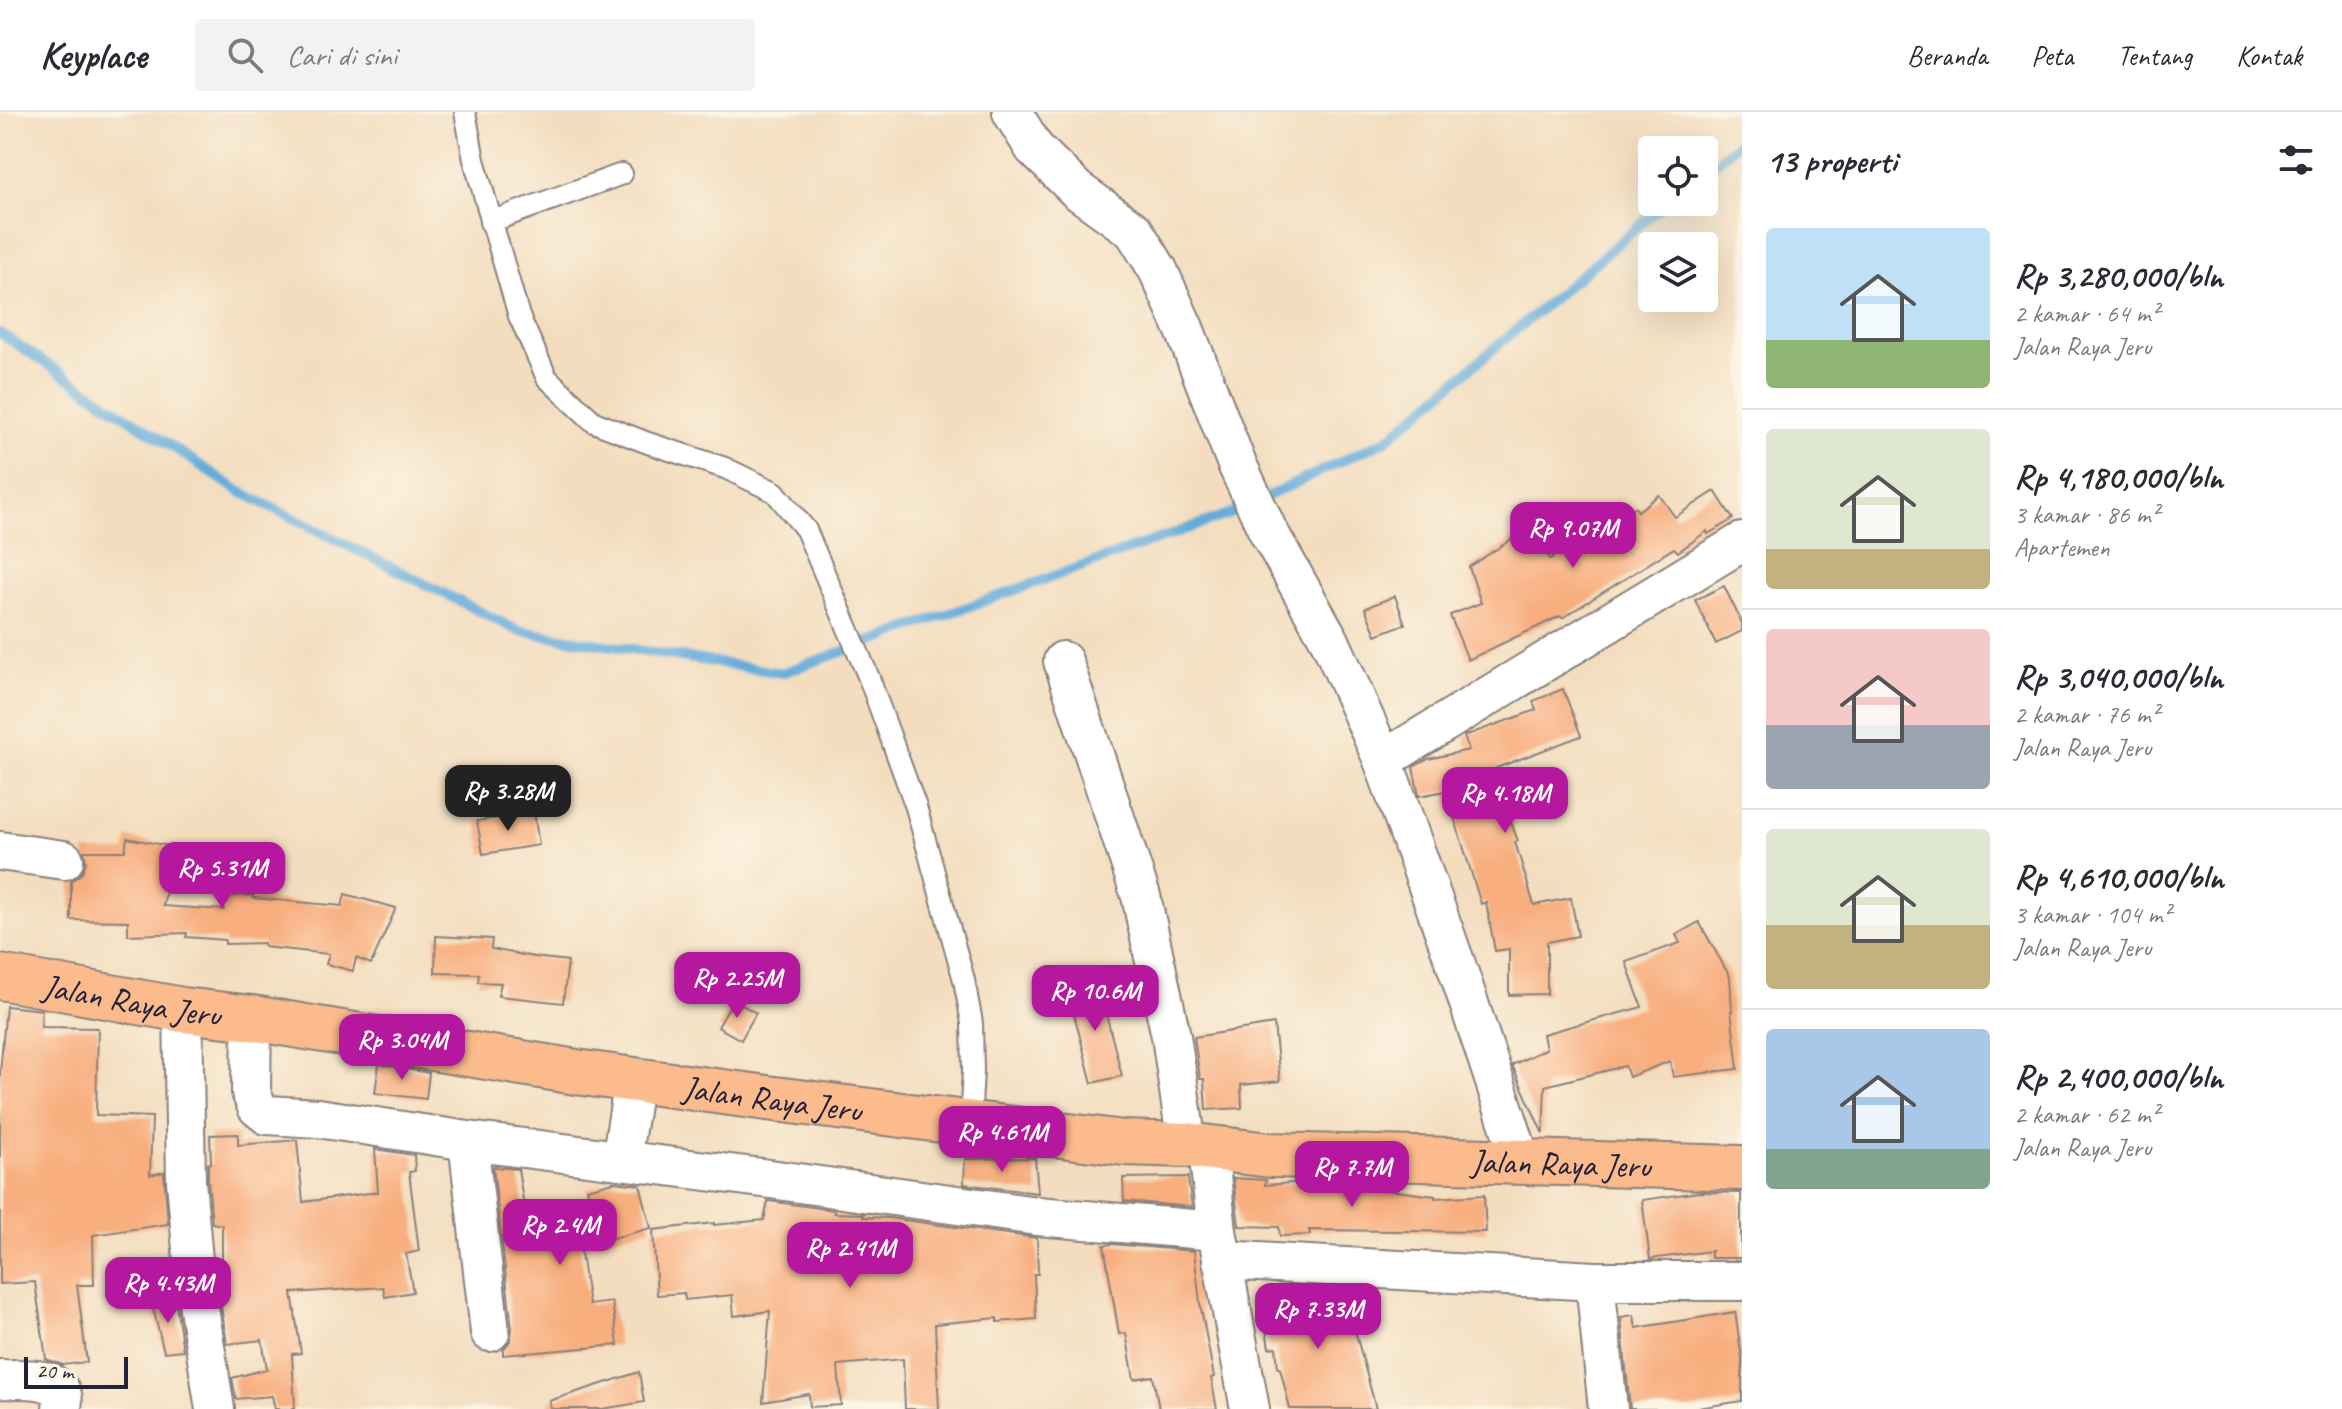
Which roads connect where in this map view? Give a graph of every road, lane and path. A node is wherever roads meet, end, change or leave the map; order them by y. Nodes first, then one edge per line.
1 (465, 112) edge
2 (1012, 112) edge
3 (622, 174) dead end
4 (490, 222) junction
5 (1742, 542) edge
6 (1063, 661) dead end
7 (1383, 760) junction
8 (0, 851) edge
9 (64, 860) dead end
10 (0, 977) edge
11 (183, 1010) junction
12 (252, 1018) junction
13 (634, 1080) junction
14 (970, 1124) junction
15 (468, 1141) junction
16 (1197, 1146) junction
17 (621, 1160) junction
18 (1521, 1161) junction
19 (1742, 1168) edge
20 (1219, 1245) junction
21 (1595, 1281) junction
22 (1742, 1281) edge
23 (490, 1332) dead end
24 (0, 1379) edge
25 (62, 1409) edge
26 (215, 1409) edge
27 (1250, 1409) edge
28 (1608, 1409) edge

1 - 4 lane
2 - 7 street
3 - 4 lane
4 - 14 lane
5 - 7 street
6 - 16 street
7 - 18 street
8 - 9 street
10 - 11 main road, Jalan Raya Jeru
11 - 12 main road, Jalan Raya Jeru
11 - 26 street
12 - 13 main road, Jalan Raya Jeru
12 - 15 street
13 - 14 main road, Jalan Raya Jeru
13 - 17 street
14 - 16 main road, Jalan Raya Jeru
15 - 17 street
15 - 23 street
16 - 18 main road, Jalan Raya Jeru
16 - 20 street
17 - 20 street
18 - 19 main road, Jalan Raya Jeru
20 - 21 street
20 - 27 street
21 - 22 street
21 - 28 street
24 - 25 street

